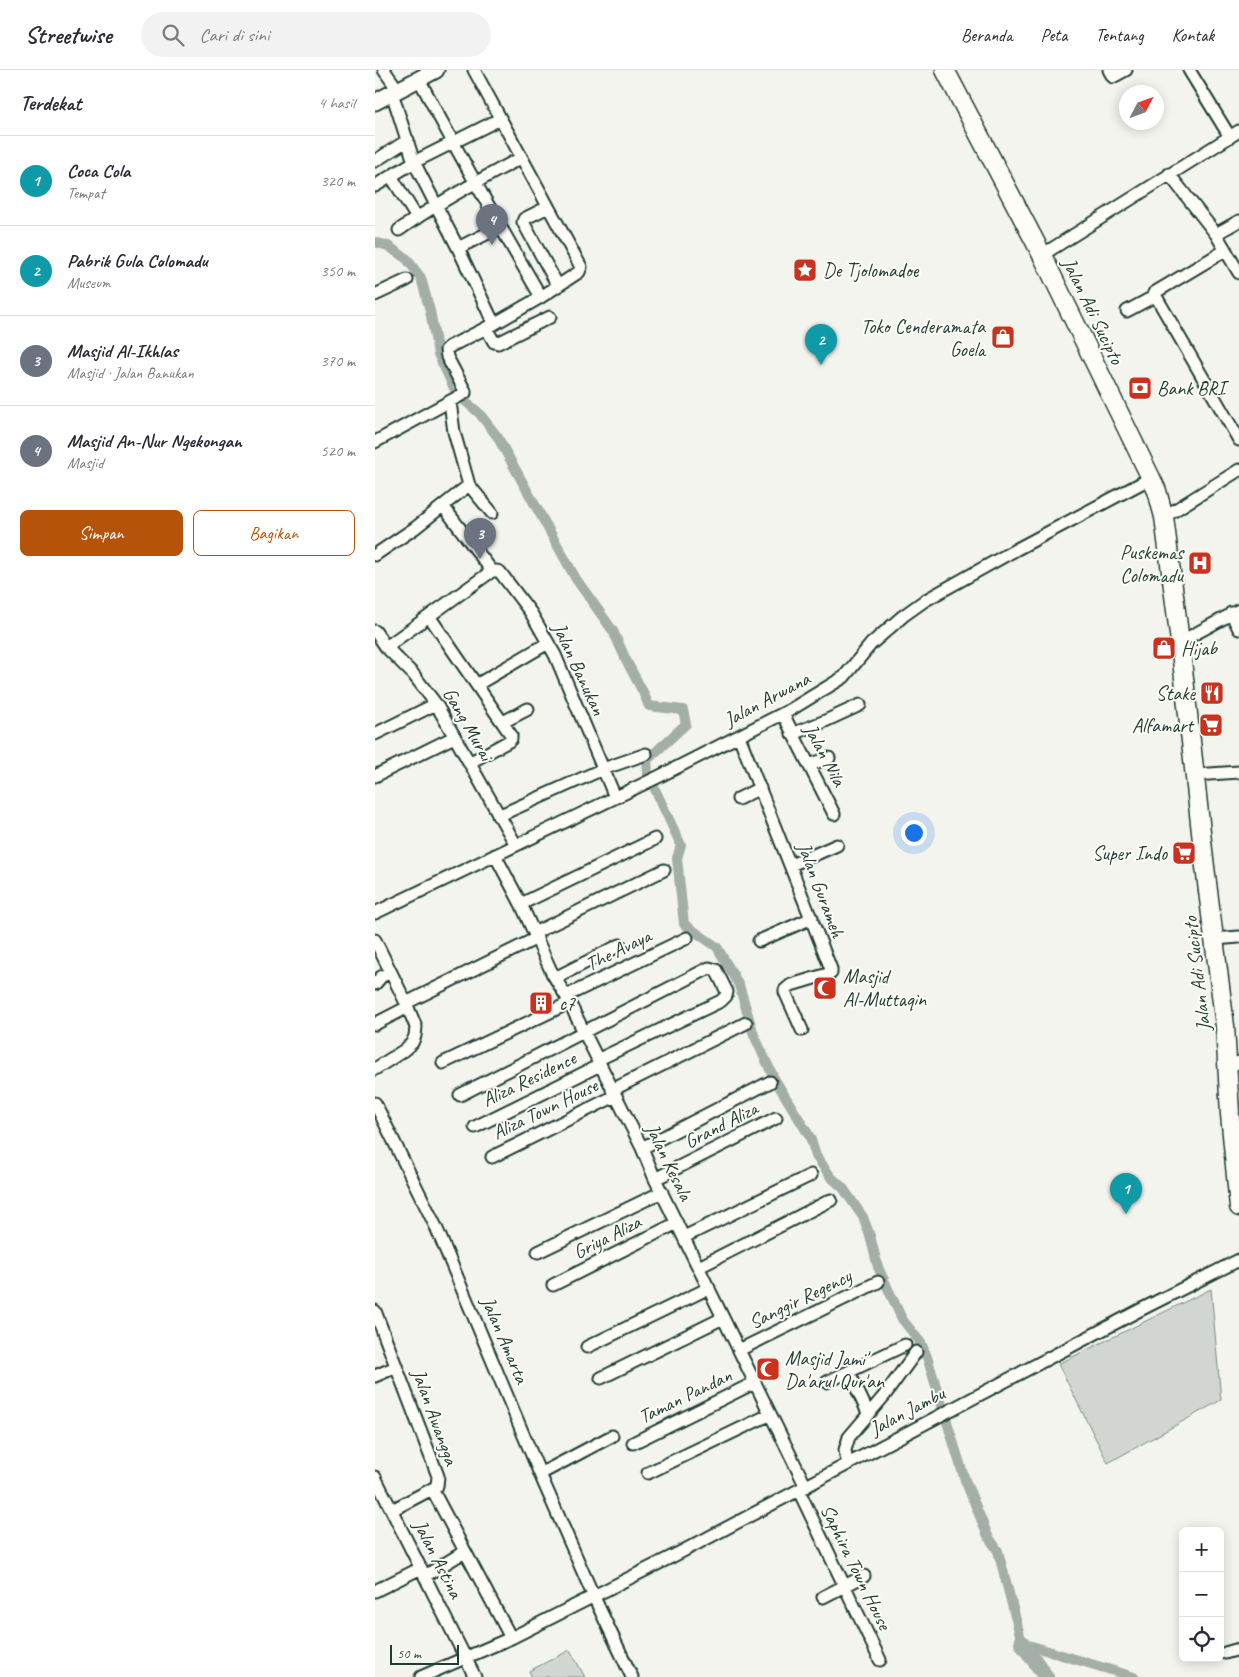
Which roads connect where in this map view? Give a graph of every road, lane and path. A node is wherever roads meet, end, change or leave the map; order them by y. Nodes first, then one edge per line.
1 (384, 70) edge
2 (436, 70) edge
3 (474, 70) edge
4 (945, 70) edge
5 (1109, 70) edge
6 (1126, 70) edge
7 (1189, 70) edge
8 (419, 79) junction
9 (395, 92) junction
10 (375, 102) edge
11 (500, 119) junction
12 (1234, 134) edge
13 (408, 140) junction
14 (453, 144) junction
15 (521, 158) junction
16 (375, 161) edge
17 (414, 162) junction
18 (1169, 174) junction
19 (391, 176) junction
20 (476, 182) junction
21 (375, 186) edge
22 (436, 206) junction
23 (548, 207) junction
24 (417, 218) junction
25 (1239, 221) edge
26 (501, 227) junction
27 (399, 230) dead end
28 (1216, 234) junction
29 (457, 248) junction
30 (1227, 250) junction
31 (1042, 255) junction
32 (1239, 273) edge
33 (407, 280) dead end
34 (558, 286) junction
35 (375, 295) edge
36 (1155, 296) junction
37 (541, 297) junction
38 (1127, 312) dead end
39 (550, 317) dead end
40 (490, 326) junction
41 (452, 401) junction
42 (1239, 440) edge
43 (375, 442) edge
44 (1239, 470) edge
45 (1151, 478) junction
46 (469, 485) junction
47 (443, 506) junction
48 (492, 513) dead end
49 (1164, 518) junction
50 (375, 555) edge
51 (492, 571) junction
52 (1235, 612) edge
53 (429, 616) junction
54 (1239, 629) edge
55 (375, 631) edge
56 (1180, 642) junction
57 (548, 643) junction
58 (387, 647) junction
59 (478, 684) junction
60 (436, 704) junction
61 (860, 706) dead end
62 (527, 709) dead end
63 (783, 714) junction
64 (503, 722) junction
65 (375, 734) edge
66 (792, 734) junction
67 (739, 736) junction
68 (450, 739) dead end
69 (646, 754) dead end
70 (829, 758) dead end
71 (469, 763) junction
72 (809, 765) junction
73 (603, 769) junction
74 (1239, 772) edge
75 (1195, 775) junction
76 (375, 776) edge
77 (760, 788) junction
78 (615, 797) junction
79 (738, 799) dead end
80 (834, 814) dead end
81 (499, 816) junction
82 (655, 839) dead end
83 (516, 845) junction
84 (837, 845) dead end
85 (495, 855) junction
86 (791, 865) junction
87 (664, 870) dead end
88 (521, 904) junction
89 (375, 913) edge
90 (813, 918) junction
91 (536, 935) junction
92 (1239, 936) edge
93 (687, 938) dead end
94 (1215, 939) junction
95 (375, 940) edge
96 (759, 941) dead end
97 (620, 945) dead end
98 (383, 966) edge
99 (555, 978) junction
100 (375, 984) edge
101 (567, 999) junction
102 (407, 1005) junction
103 (747, 1023) dead end
104 (375, 1024) edge
105 (802, 1030) dead end
106 (584, 1032) junction
107 (443, 1063) dead end
108 (599, 1063) junction
109 (1233, 1065) edge
110 (375, 1069) edge
111 (771, 1082) dead end
112 (613, 1093) junction
113 (460, 1095) dead end
114 (375, 1103) edge
115 (776, 1118) dead end
116 (475, 1127) dead end
117 (642, 1148) junction
118 (492, 1157) dead end
119 (1237, 1166) edge
120 (811, 1175) dead end
121 (655, 1179) junction
122 (662, 1192) junction
123 (831, 1200) dead end
124 (1239, 1206) edge
125 (677, 1223) junction
126 (684, 1237) junction
127 (538, 1252) dead end
128 (1239, 1260) edge
129 (699, 1267) junction
130 (878, 1282) dead end
131 (553, 1285) dead end
132 (709, 1288) junction
133 (375, 1311) edge
134 (723, 1318) junction
135 (905, 1345) dead end
136 (587, 1347) dead end
137 (739, 1350) junction
138 (916, 1352) dead end
139 (396, 1367) junction
140 (849, 1372) junction
141 (375, 1376) edge
142 (601, 1378) dead end
143 (827, 1382) dead end
144 (754, 1383) junction
145 (868, 1413) junction
146 (769, 1415) junction
147 (612, 1436) dead end
148 (633, 1443) dead end
149 (850, 1463) junction
150 (648, 1473) dead end
151 (540, 1474) junction
152 (375, 1477) edge
153 (432, 1489) junction
154 (802, 1489) junction
155 (391, 1510) junction
156 (464, 1552) junction
157 (423, 1572) junction
158 (864, 1576) dead end
159 (845, 1586) junction
160 (375, 1591) edge
161 (593, 1595) junction
162 (823, 1597) dead end
163 (511, 1638) junction
164 (1239, 1649) edge
165 (1225, 1653) dead end
166 (466, 1658) junction
167 (880, 1660) dead end
168 (421, 1677) edge
169 (475, 1677) edge
170 (632, 1677) edge

1 - 9 street
2 - 8 main road
3 - 11 street
4 - 31 highway, Jalan Adi Sucipto
5 - 6 street
7 - 12 street
8 - 9 main road
8 - 14 street
9 - 10 main road
9 - 13 street
11 - 14 street
11 - 15 street
12 - 18 street
13 - 16 street
13 - 17 street
14 - 17 street
14 - 20 street
15 - 20 street
15 - 23 street
17 - 19 street
17 - 22 street
18 - 28 street
18 - 31 street
19 - 21 street
19 - 24 street
20 - 22 street
20 - 26 street
22 - 24 street
22 - 29 street
23 - 34 street
23 - 34 street
24 - 27 street
25 - 28 street
26 - 29 street
26 - 37 street
28 - 30 street
29 - 40 street
30 - 32 street
30 - 36 street
31 - 45 highway, Jalan Adi Sucipto
33 - 35 street
34 - 37 street
36 - 38 street
36 - 42 street
37 - 40 street
39 - 40 street
40 - 41 street
41 - 43 street
41 - 46 street
44 - 49 street
45 - 49 highway, Jalan Adi Sucipto
45 - 63 street, Jalan Arwana
46 - 47 street
46 - 48 street
47 - 50 street
47 - 51 street, Jalan Banukan
49 - 56 highway, Jalan Adi Sucipto
51 - 53 street
51 - 57 street, Jalan Banukan
52 - 54 street
52 - 56 street
53 - 58 street
53 - 59 street
55 - 58 street, Gang Murai
56 - 75 highway, Jalan Adi Sucipto
57 - 59 street
57 - 73 street, Jalan Banukan
58 - 60 street, Gang Murai
59 - 64 street
60 - 65 street
60 - 71 street, Gang Murai
61 - 66 street
62 - 64 street
63 - 66 street, Jalan Nila
63 - 67 street, Jalan Arwana
64 - 71 street
66 - 72 street, Jalan Nila
67 - 77 street, Jalan Gurameh
67 - 78 street, Jalan Arwana
68 - 76 street
69 - 73 street
70 - 72 street
71 - 81 street, Gang Murai
72 - 80 street, Jalan Nila
73 - 78 street, Jalan Banukan
73 - 81 street
74 - 75 street
75 - 94 highway, Jalan Adi Sucipto
77 - 79 street
77 - 86 street, Jalan Gurameh
78 - 83 street, Jalan Arwana
81 - 83 street, Gang Murai
82 - 88 street
83 - 85 street, Jalan Arwana
84 - 86 street
85 - 88 street, Jalan Kesala
85 - 89 street, Jalan Arwana
86 - 90 street, Jalan Gurameh
87 - 91 street
88 - 91 street, Jalan Kesala
90 - 96 street
90 - 105 street, Jalan Gurameh
91 - 99 street, Jalan Kesala
91 - 102 street
92 - 94 street
93 - 101 street, The Avaya
94 - 109 highway, Jalan Adi Sucipto
95 - 98 street
97 - 99 street
98 - 100 street
98 - 102 street
99 - 101 street, Jalan Kesala
101 - 106 street, Jalan Kesala
101 - 107 street, The Avaya
102 - 104 street
102 - 110 street
103 - 112 street, Aliza Town House
106 - 108 street, Jalan Kesala
106 - 108 street, Aliza Residence
106 - 113 street
108 - 112 street, Jalan Kesala
108 - 116 street, Aliza Residence
109 - 119 highway, Jalan Adi Sucipto
111 - 117 street
112 - 117 street, Jalan Kesala
112 - 118 street, Aliza Town House
114 - 151 street, Jalan Amarta
115 - 121 street, Grand Aliza
117 - 121 street, Jalan Kesala
119 - 124 highway, Jalan Adi Sucipto
120 - 126 street
121 - 122 street, Jalan Kesala
122 - 125 street, Jalan Kesala
122 - 127 street
123 - 129 street
125 - 126 street, Jalan Kesala
125 - 131 street, Griya Aliza
126 - 129 street, Jalan Kesala
128 - 149 street, Jalan Jambu
129 - 132 street, Jalan Kesala
130 - 137 street, Sanggir Regency
132 - 134 street, Jalan Kesala
132 - 136 street
133 - 139 street, Jalan Awangga
134 - 137 street, Jalan Kesala
134 - 142 street
135 - 140 street
137 - 144 street, Jalan Kesala
138 - 145 street
139 - 141 street
139 - 153 street, Jalan Awangga
140 - 143 street
140 - 145 street
144 - 146 street, Jalan Kesala
144 - 148 street, Taman Pandan
145 - 149 street
146 - 150 street
146 - 154 street, Jalan Kesala
147 - 151 street
149 - 154 street, Jalan Jambu
151 - 161 street, Jalan Amarta
152 - 155 street, Jalan Astina
153 - 155 street
153 - 156 street, Jalan Awangga
154 - 159 street, Saphira Town House
154 - 161 street, Jalan Jambu
155 - 157 street, Jalan Astina
156 - 157 street
156 - 163 street, Jalan Awangga
157 - 160 street
157 - 166 street, Jalan Astina
158 - 159 street
159 - 162 street
159 - 167 street, Saphira Town House
161 - 163 street, Jalan Jambu
161 - 170 street, Jalan Amarta
163 - 166 street, Jalan Jambu
164 - 165 street
166 - 168 street, Jalan Jambu
166 - 169 street, Jalan Astina

